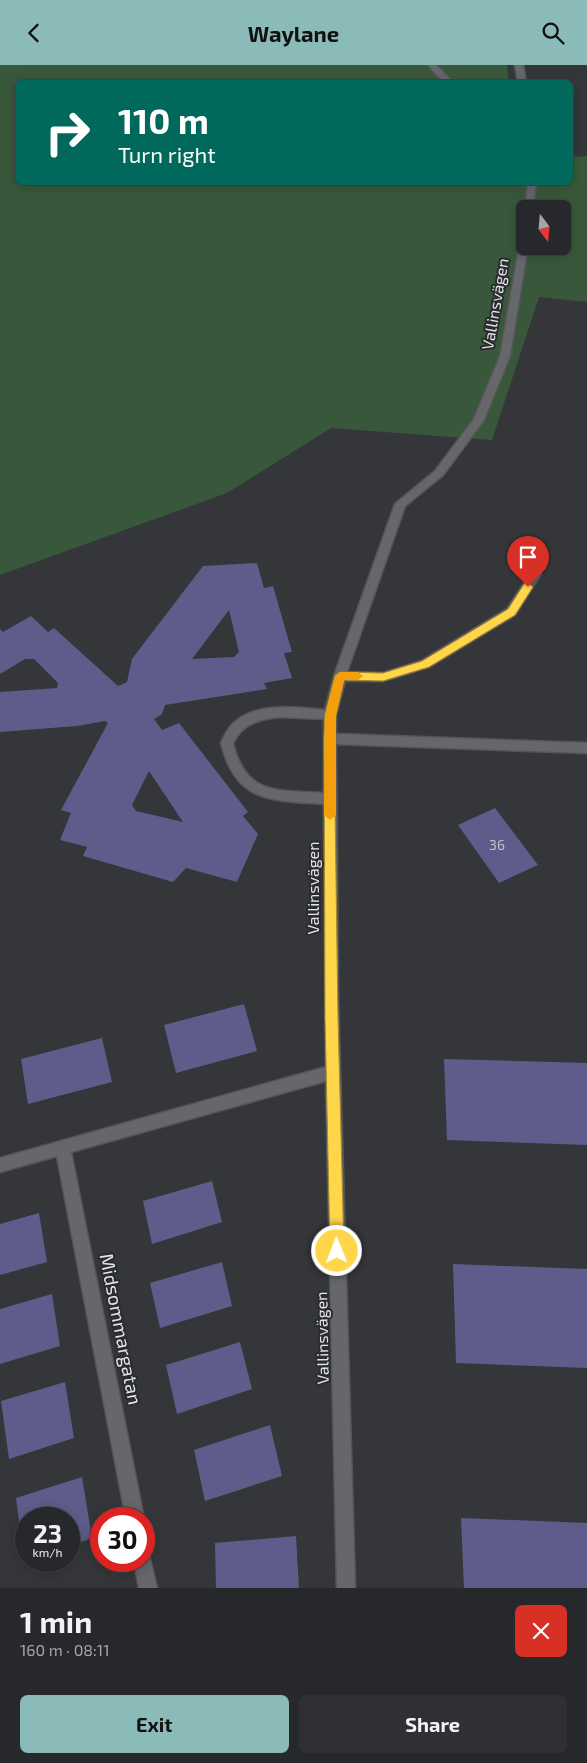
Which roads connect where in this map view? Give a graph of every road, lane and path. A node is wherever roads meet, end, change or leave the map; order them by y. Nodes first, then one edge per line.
1 (432, 65) edge
2 (519, 65) edge
3 (447, 80) edge
4 (522, 80) edge
5 (532, 185) edge
6 (530, 200) edge
7 (522, 255) edge
8 (536, 574) dead end
9 (340, 676) junction
10 (330, 715) junction
11 (329, 739) junction
12 (587, 749) edge
13 (330, 799) junction
14 (332, 1072) junction
15 (63, 1147) junction
16 (0, 1165) edge
17 (133, 1507) edge
18 (145, 1572) edge
19 (148, 1588) edge
20 (346, 1588) edge

1 - 3 street
2 - 4 street
5 - 6 street
7 - 9 street, Vallinsvägen
8 - 9 street
9 - 10 street, Vallinsvägen
10 - 11 street, Vallinsvägen
10 - 13 street
11 - 12 street
11 - 13 street, Vallinsvägen
13 - 14 street, Vallinsvägen
14 - 15 street
14 - 20 street, Vallinsvägen
15 - 16 street
15 - 17 street, Midsommargatan
18 - 19 street

